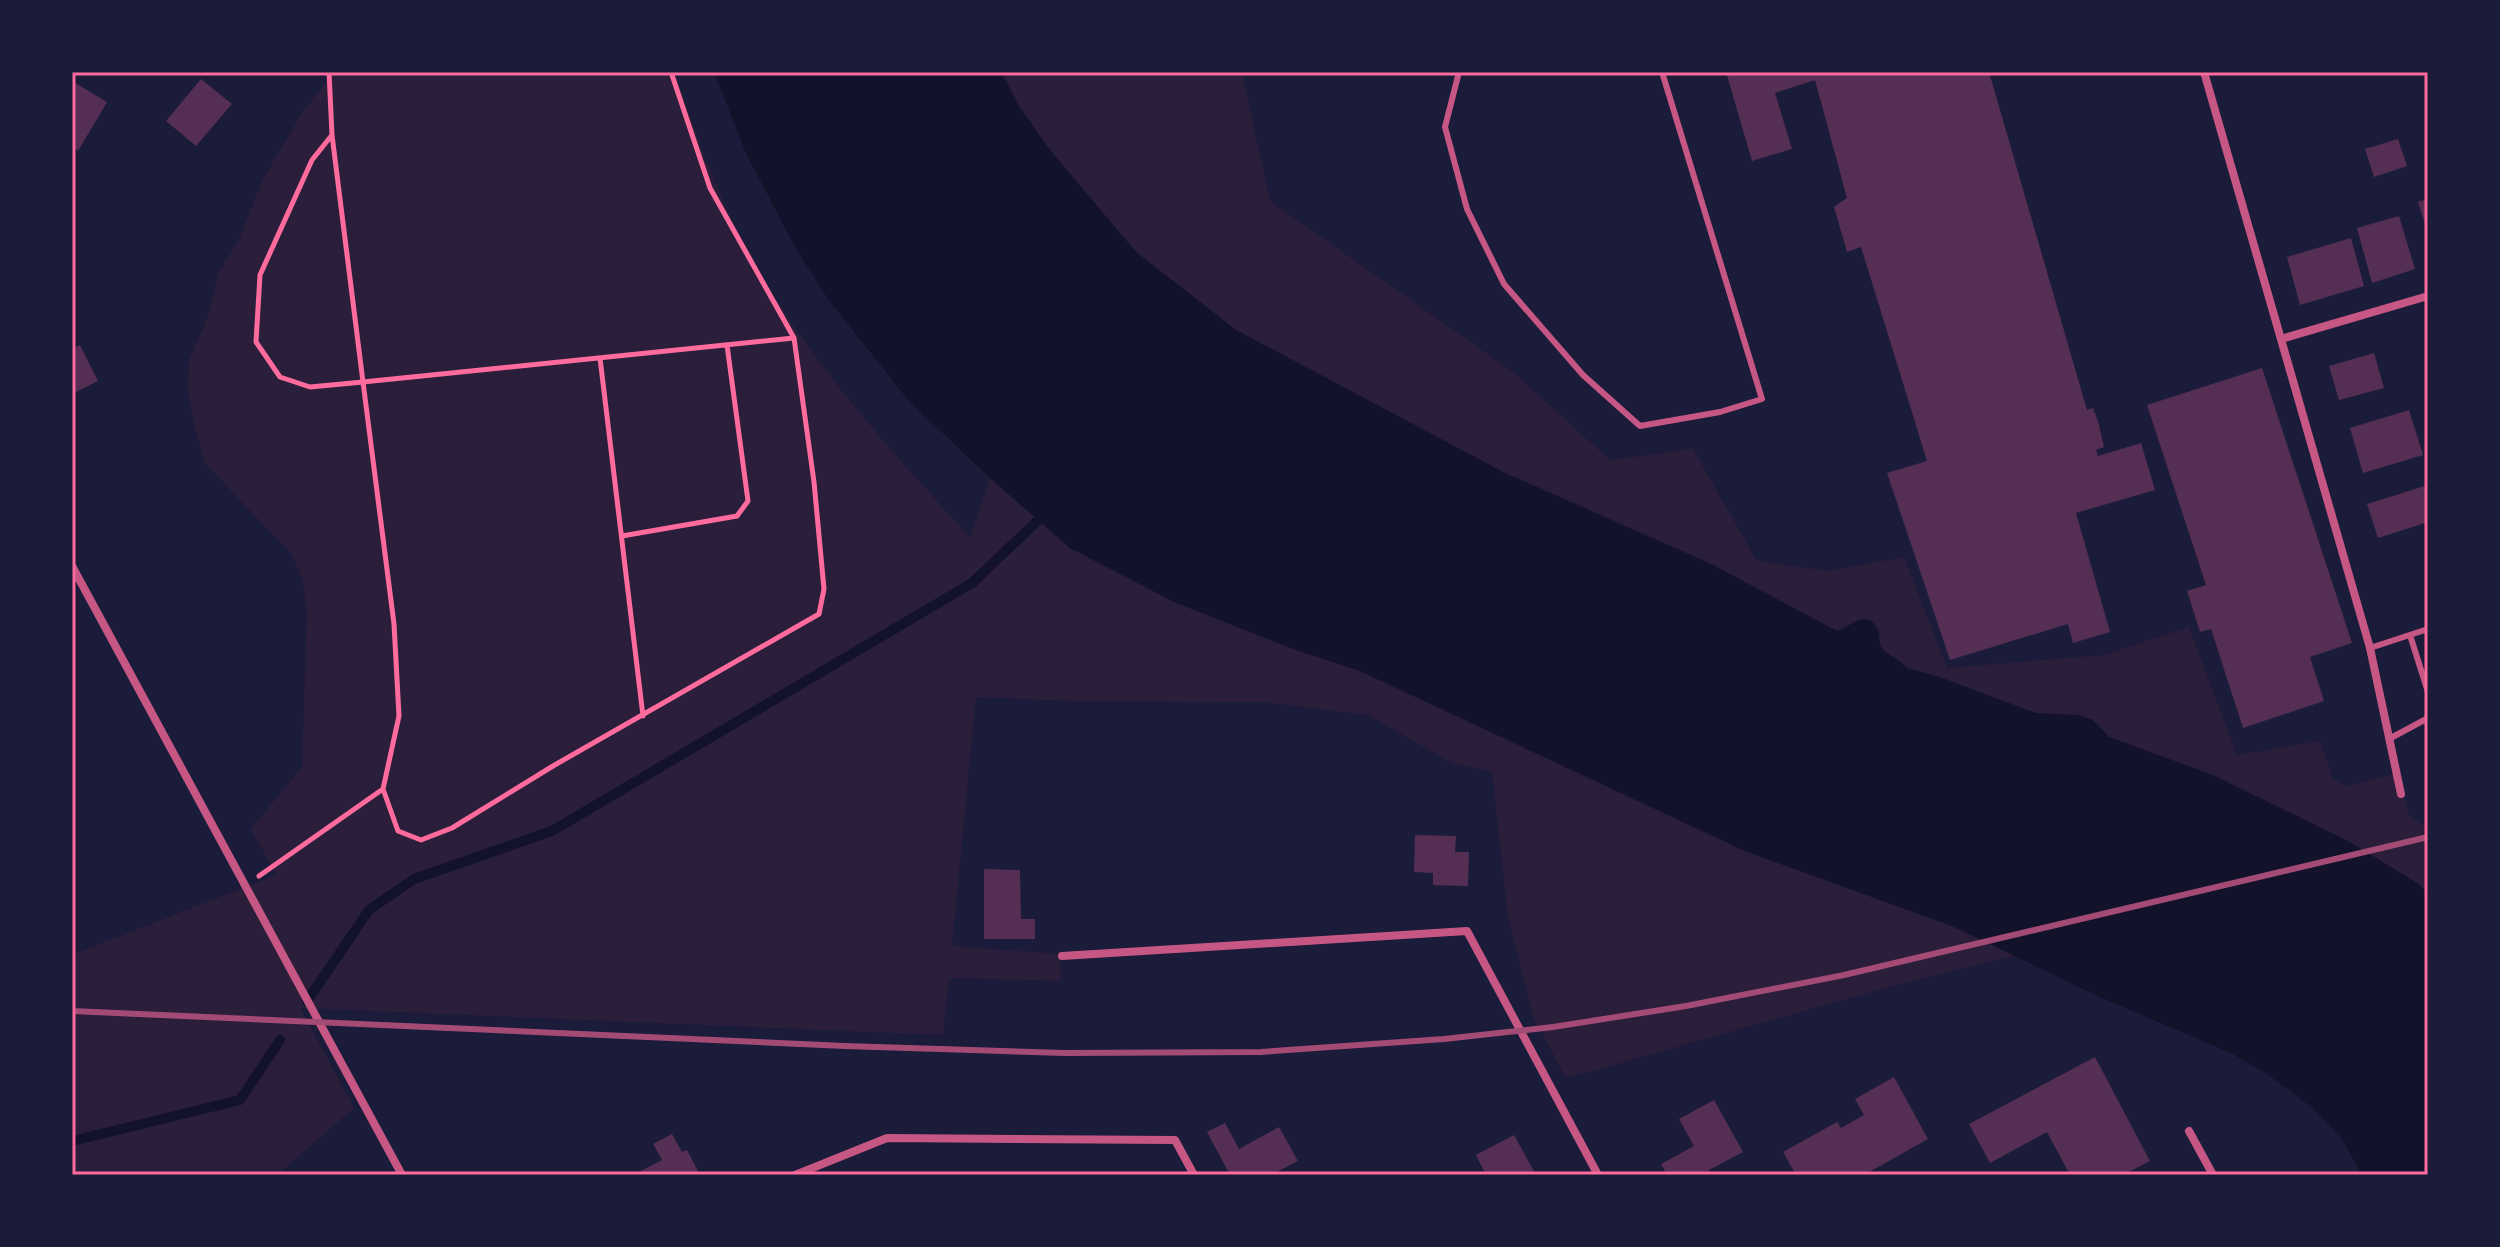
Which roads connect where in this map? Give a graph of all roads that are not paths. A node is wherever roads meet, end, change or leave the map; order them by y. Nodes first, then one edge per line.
1 (1459, 72) edge
2 (1662, 72) edge
3 (2204, 72) edge
4 (2428, 296) edge
5 (2281, 339) junction
6 (72, 566) edge
7 (2428, 629) edge
8 (2410, 635) junction
9 (2370, 648) junction
10 (2428, 692) edge
11 (2428, 718) edge
12 (2388, 740) junction
13 (2401, 794) dead end
14 (1062, 956) dead end
15 (2189, 1131) dead end
16 (798, 1174) edge
17 (402, 1175) edge
18 (1194, 1175) edge
19 (1598, 1175) edge
20 (2213, 1175) edge

1 - 2 lane
3 - 5 street
4 - 5 street
5 - 9 street
6 - 17 street
7 - 8 lane
8 - 9 lane
8 - 10 lane
9 - 12 street
11 - 12 lane
12 - 13 street
14 - 19 street
15 - 20 street
16 - 18 street

